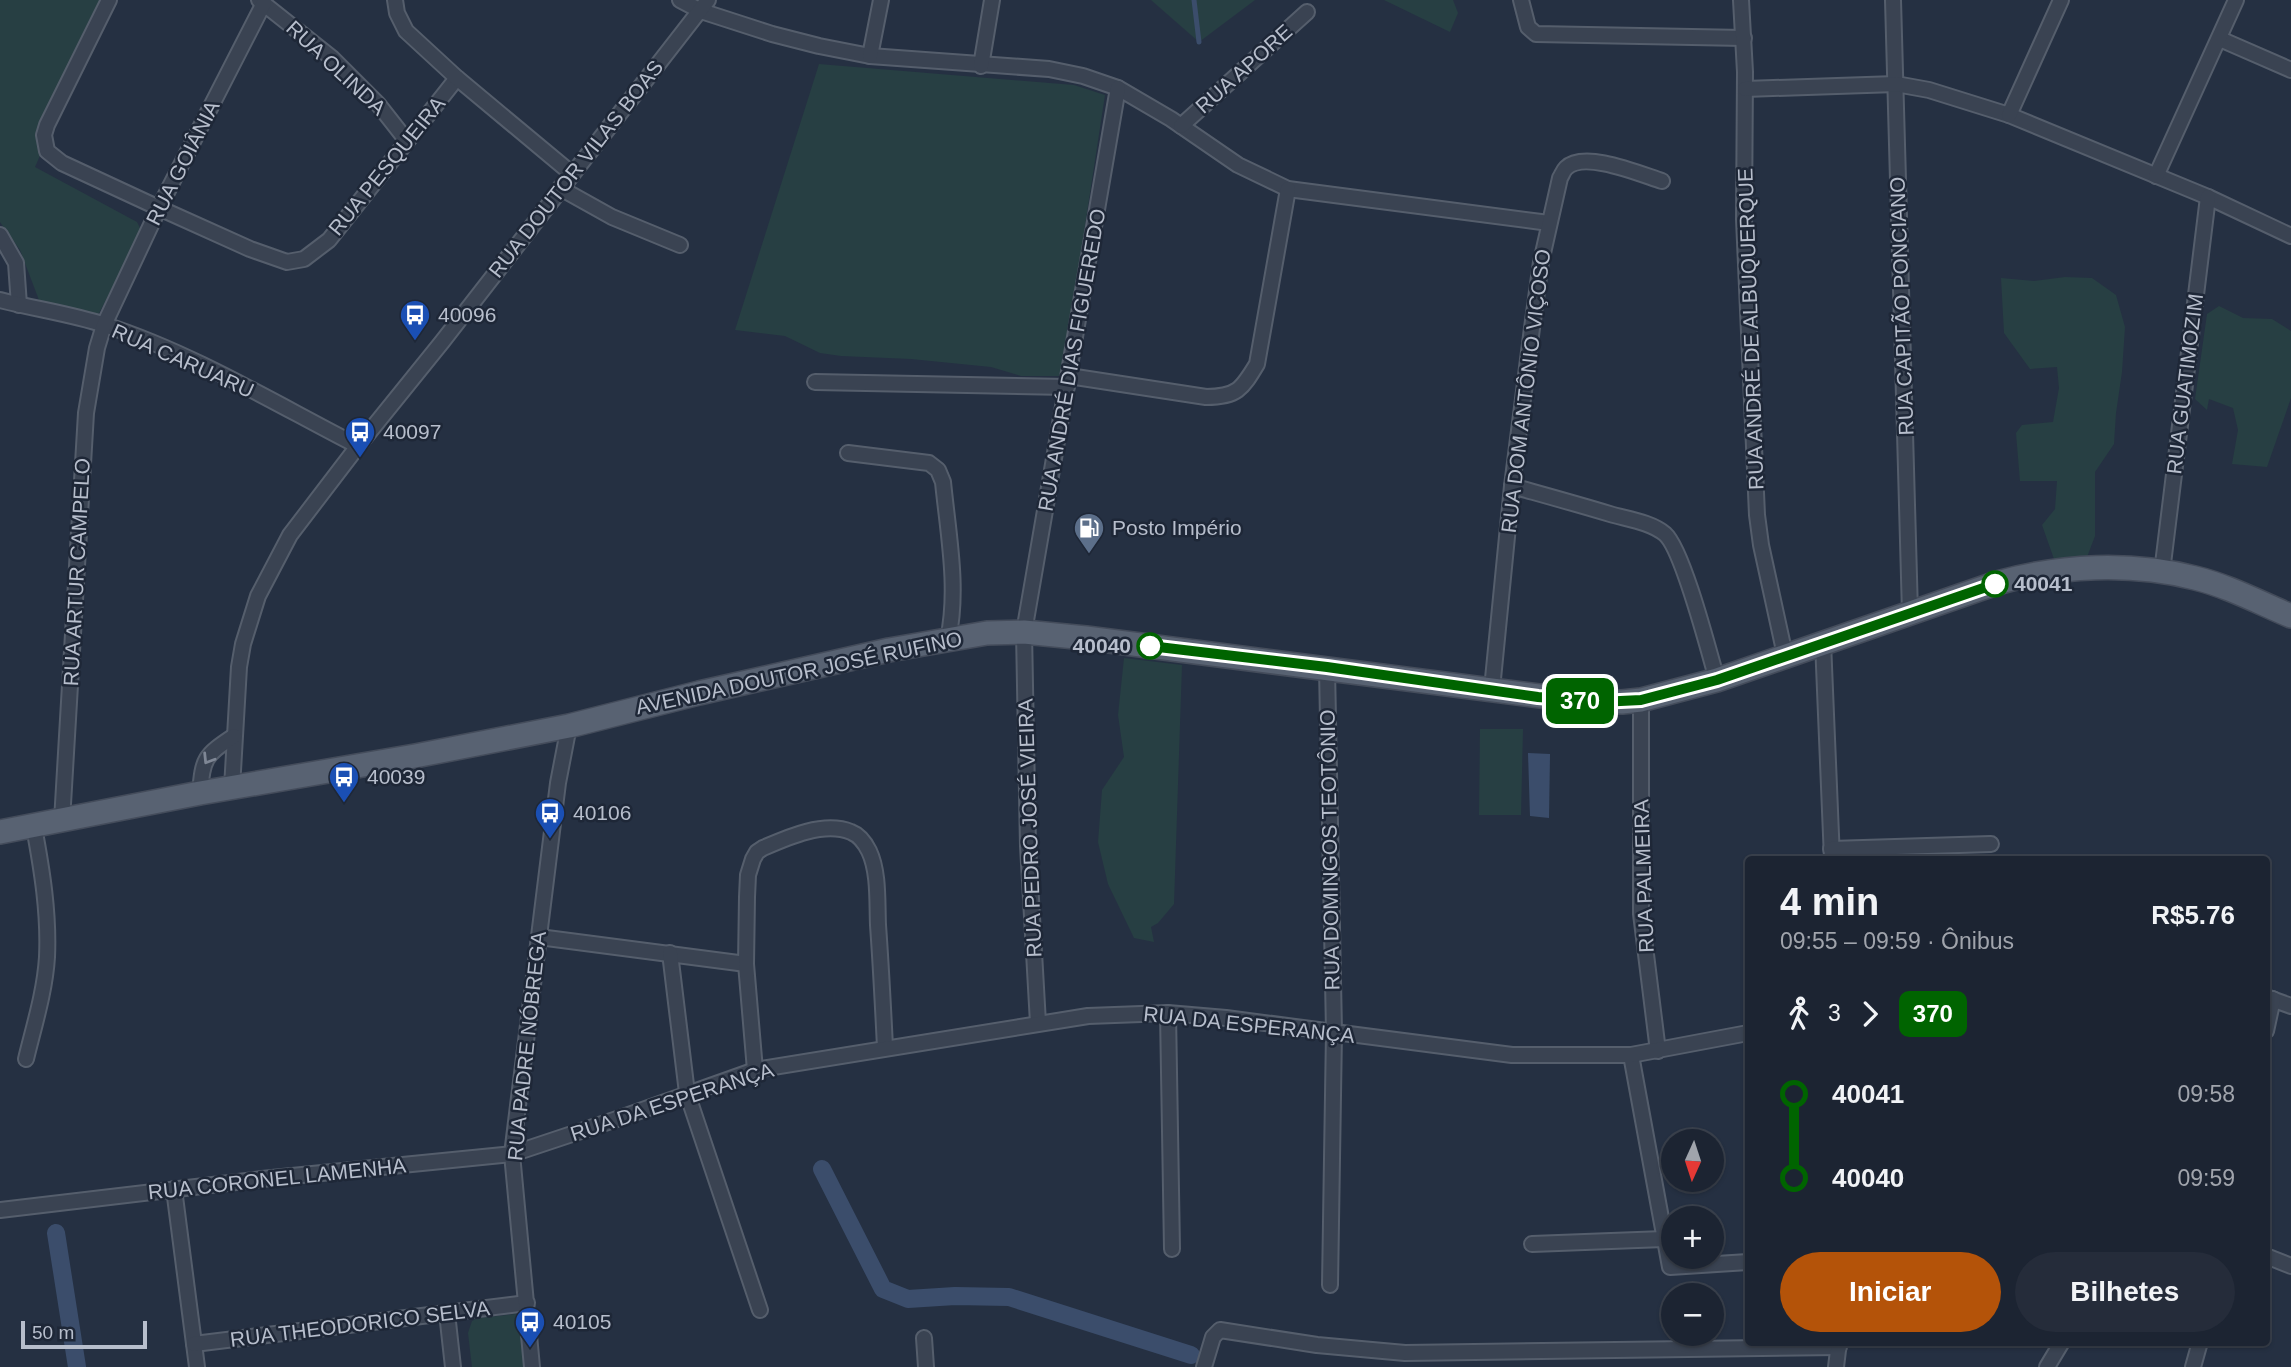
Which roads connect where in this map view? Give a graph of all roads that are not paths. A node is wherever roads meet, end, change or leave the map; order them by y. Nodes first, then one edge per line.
1 (109, 0) edge
2 (395, 0) edge
3 (680, 0) edge
4 (881, 0) edge
5 (992, 0) edge
6 (1521, 0) edge
7 (1741, 0) edge
8 (1893, 0) edge
9 (2061, 0) edge
10 (2236, 0) edge
11 (262, 1) edge
12 (704, 6) edge
13 (1307, 12) dead end
14 (1744, 38) junction
15 (2220, 39) junction
16 (870, 55) junction
17 (981, 66) junction
18 (2291, 70) edge
19 (457, 78) junction
20 (1896, 84) junction
21 (1118, 88) junction
22 (1745, 89) junction
23 (2009, 115) junction
24 (1181, 126) junction
25 (407, 141) junction
26 (571, 173) junction
27 (2156, 176) junction
28 (1662, 181) dead end
29 (560, 188) junction
30 (1288, 189) junction
31 (2208, 197) junction
32 (159, 208) junction
33 (1549, 223) junction
34 (0, 235) edge
35 (2291, 236) edge
36 (681, 245) dead end
37 (0, 300) edge
38 (19, 305) junction
39 (104, 325) junction
40 (816, 382) dead end
41 (1068, 382) junction
42 (358, 446) junction
43 (848, 453) dead end
44 (1512, 486) junction
45 (2162, 572) junction
46 (1910, 613) junction
47 (2291, 616) edge
48 (1024, 632) junction
49 (948, 639) junction
50 (1823, 642) junction
51 (1785, 654) junction
52 (1327, 667) junction
53 (1717, 680) junction
54 (1492, 689) junction
55 (1641, 700) junction
56 (569, 726) junction
57 (234, 736) junction
58 (232, 788) junction
59 (200, 793) junction
60 (62, 821) junction
61 (34, 827) junction
62 (0, 832) edge
63 (1991, 844) dead end
64 (1831, 854) edge
65 (539, 936) junction
66 (670, 953) junction
67 (746, 964) junction
68 (2270, 998) edge
69 (2291, 1006) edge
70 (1168, 1013) junction
71 (1038, 1024) junction
72 (1334, 1032) junction
73 (1745, 1034) edge
74 (885, 1047) junction
75 (1658, 1051) junction
76 (1630, 1055) junction
77 (26, 1059) dead end
78 (755, 1070) junction
79 (687, 1093) junction
80 (553, 1140) joint
81 (512, 1154) junction
82 (174, 1189) junction
83 (0, 1210) edge
84 (1661, 1222) edge
85 (1661, 1238) edge
86 (1532, 1244) dead end
87 (1172, 1249) dead end
88 (2270, 1258) edge
89 (1745, 1262) edge
90 (1724, 1263) edge
91 (2291, 1266) edge
92 (1330, 1285) dead end
93 (527, 1303) junction
94 (760, 1310) dead end
95 (447, 1313) junction
96 (924, 1338) dead end
97 (194, 1344) junction
98 (1785, 1346) edge
99 (1839, 1346) edge
100 (2060, 1346) edge
101 (2199, 1346) edge
102 (197, 1367) edge
103 (453, 1367) edge
104 (532, 1367) edge
105 (926, 1367) edge
106 (1205, 1367) edge
107 (1836, 1367) edge
108 (2048, 1367) edge
109 (2193, 1367) edge

1 - 32 street, RUA PESQUEIRA
2 - 19 street
3 - 12 street, RUA DOM ANTÔNIO VIÇOSO
4 - 16 street
5 - 17 street
6 - 14 street
7 - 14 street, RUA ANDRÉ DE ALBUQUERQUE
8 - 20 street, RUA CAPITÃO PONCIANO
9 - 23 street
10 - 15 street
11 - 25 street, RUA OLINDA
11 - 32 street, RUA GOIÂNIA
12 - 16 street, RUA DOM ANTÔNIO VIÇOSO
12 - 26 street, RUA DOUTOR VILAS BOAS
13 - 24 street, RUA APORE
14 - 22 street, RUA ANDRÉ DE ALBUQUERQUE
15 - 18 street
15 - 27 street
16 - 17 street, RUA DOM ANTÔNIO VIÇOSO
17 - 21 street, RUA DOM ANTÔNIO VIÇOSO
19 - 25 street, RUA PESQUEIRA
19 - 26 street
20 - 22 street
20 - 23 street
20 - 46 street, RUA CAPITÃO PONCIANO
21 - 24 street, RUA DOM ANTÔNIO VIÇOSO
21 - 41 street, RUA ANDRÉ DIAS FIGUEREDO
22 - 51 street, RUA ANDRÉ DE ALBUQUERQUE
23 - 27 street
24 - 30 street, RUA DOM ANTÔNIO VIÇOSO
25 - 32 street, RUA PESQUEIRA
26 - 29 street, RUA DOUTOR VILAS BOAS
27 - 31 street
28 - 33 street
29 - 36 street
29 - 42 street, RUA DOUTOR VILAS BOAS
30 - 33 street, RUA DOM ANTÔNIO VIÇOSO
30 - 41 street
31 - 35 street
31 - 45 street, RUA GUATIMOZIM
32 - 39 street, RUA GOIÂNIA
33 - 44 street, RUA DOM ANTÔNIO VIÇOSO
34 - 38 street
37 - 38 street, RUA CARUARU
38 - 39 street, RUA CARUARU
39 - 42 street, RUA CARUARU
39 - 60 street, RUA ARTUR CAMPELO
40 - 41 street
41 - 48 street, RUA ANDRÉ DIAS FIGUEREDO
42 - 57 street, RUA DOUTOR VILAS BOAS
43 - 49 street
44 - 53 street
44 - 54 street, RUA DOM ANTÔNIO VIÇOSO
45 - 46 main road, AVENIDA DOUTOR JOSÉ RUFINO
45 - 47 main road, AVENIDA DOUTOR JOSÉ RUFINO
46 - 50 main road, AVENIDA DOUTOR JOSÉ RUFINO
48 - 49 main road, AVENIDA DOUTOR JOSÉ RUFINO
48 - 52 main road, AVENIDA DOUTOR JOSÉ RUFINO
48 - 71 street, RUA PEDRO JOSÉ VIEIRA
49 - 56 main road, AVENIDA DOUTOR JOSÉ RUFINO
50 - 51 main road, AVENIDA DOUTOR JOSÉ RUFINO
50 - 64 street
51 - 53 main road, AVENIDA DOUTOR JOSÉ RUFINO
52 - 54 main road, AVENIDA DOUTOR JOSÉ RUFINO
52 - 72 street, RUA DOMINGOS TEOTÔNIO
53 - 55 main road, AVENIDA DOUTOR JOSÉ RUFINO
54 - 55 main road, AVENIDA DOUTOR JOSÉ RUFINO
55 - 75 street, RUA PALMEIRA
56 - 58 main road, AVENIDA DOUTOR JOSÉ RUFINO
56 - 65 street, RUA PADRE NÓBREGA
57 - 58 street, RUA DOUTOR VILAS BOAS
57 -> 59 street
58 - 59 main road, AVENIDA DOUTOR JOSÉ RUFINO
59 - 60 main road, AVENIDA DOUTOR JOSÉ RUFINO
60 - 61 main road, AVENIDA DOUTOR JOSÉ RUFINO
61 - 62 main road, AVENIDA DOUTOR JOSÉ RUFINO
61 - 77 street
63 - 64 street
65 - 66 street
65 - 81 street, RUA PADRE NÓBREGA
66 - 67 street
66 - 79 street
67 - 74 street
67 - 78 street
68 - 69 street
70 - 71 street, RUA DA ESPERANÇA
70 - 72 street, RUA DA ESPERANÇA
70 - 87 street
71 - 74 street, RUA DA ESPERANÇA
72 - 76 street, RUA DA ESPERANÇA
72 - 92 street, RUA DOMINGOS TEOTÔNIO
73 - 75 street, RUA DA ESPERANÇA
74 - 78 street, RUA DA ESPERANÇA
75 - 76 street, RUA DA ESPERANÇA
76 - 84 street
78 - 79 street, RUA DA ESPERANÇA
79 - 80 street, RUA DA ESPERANÇA
79 - 94 street
80 - 81 street, RUA CORONEL LAMENHA
81 - 82 street, RUA CORONEL LAMENHA
81 - 93 street, RUA PADRE NÓBREGA
82 - 83 street, RUA CORONEL LAMENHA
82 - 97 street
85 - 86 street
88 - 91 street
89 - 90 street
93 - 95 street, RUA THEODORICO SELVA
93 - 104 street, RUA PADRE NÓBREGA
95 - 97 street, RUA THEODORICO SELVA
95 - 103 street
96 - 105 street
97 - 102 street
98 - 106 street
99 - 107 street
100 - 108 street
101 - 109 street

